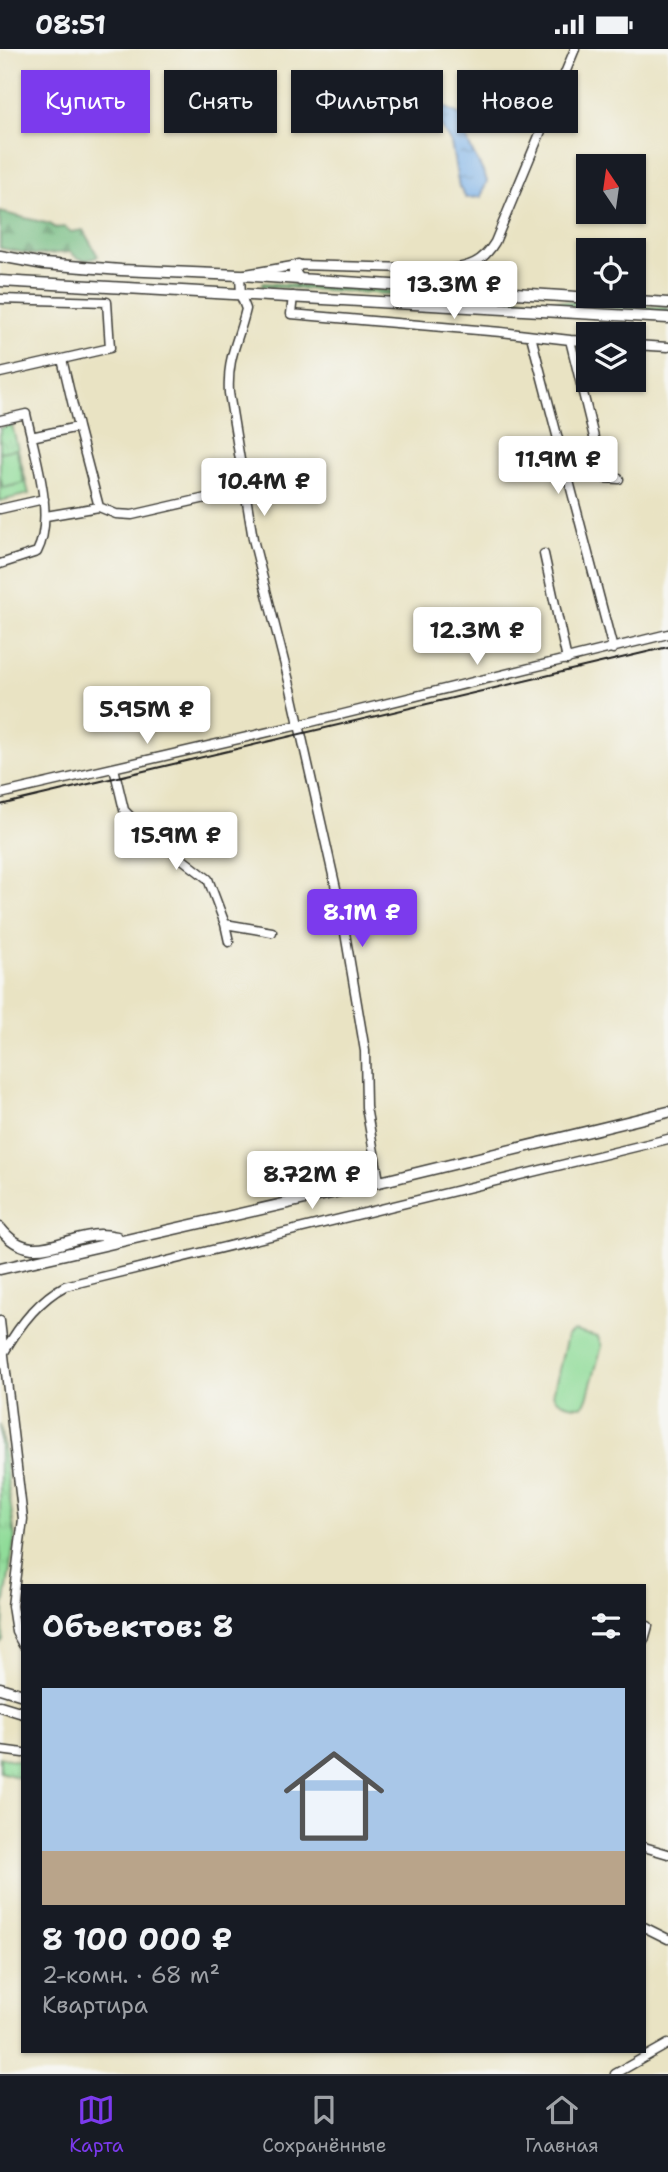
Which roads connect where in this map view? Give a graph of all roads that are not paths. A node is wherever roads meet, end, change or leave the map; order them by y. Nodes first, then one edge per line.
1 (575, 49) edge
2 (0, 256) edge
3 (298, 265) junction
4 (240, 275) junction
5 (300, 280) junction
6 (0, 281) edge
7 (118, 288) junction
8 (241, 296) junction
9 (293, 296) junction
10 (0, 299) edge
11 (95, 301) junction
12 (668, 303) edge
13 (668, 318) edge
14 (531, 336) junction
15 (570, 340) junction
16 (576, 340) edge
17 (646, 346) edge
18 (668, 347) edge
19 (62, 359) junction
20 (0, 373) edge
21 (0, 420) edge
22 (78, 427) junction
23 (31, 437) junction
24 (619, 479) dead end
25 (245, 489) junction
26 (44, 499) junction
27 (99, 507) junction
28 (0, 509) edge
29 (46, 516) junction
30 (544, 554) dead end
31 (0, 565) edge
32 (665, 635) edge
33 (613, 649) junction
34 (567, 660) junction
35 (299, 725) junction
36 (114, 768) junction
37 (0, 794) edge
38 (225, 924) junction
39 (272, 932) dead end
40 (229, 942) dead end
41 (663, 1113) edge
42 (668, 1139) edge
43 (379, 1181) junction
44 (0, 1228) edge
45 (128, 1238) junction
46 (0, 1269) edge
47 (0, 1321) edge
48 (3, 1354) junction
49 (648, 1626) dead end
50 (646, 1633) edge
51 (21, 1641) edge
52 (0, 1688) edge
53 (21, 1694) edge
54 (0, 1706) edge
55 (21, 1712) edge
56 (0, 1749) edge
57 (21, 1753) edge
58 (646, 1848) edge
59 (668, 1854) edge
60 (646, 1928) edge
61 (668, 1939) edge
62 (668, 2044) edge
63 (614, 2074) edge

1 - 3 street
2 - 4 main road
3 - 4 street
3 - 5 main road
4 - 5 main road
4 - 8 street
5 - 12 main road
6 - 7 main road
7 - 8 main road
7 - 11 street
8 - 9 main road
8 - 25 street
9 - 13 main road
9 - 14 street
10 - 11 street
11 - 19 street
14 - 15 street
14 - 33 street
15 - 16 street
15 - 24 street
17 - 18 street
19 - 20 street
19 - 22 street
21 - 23 street
22 - 23 street
22 - 27 street
23 - 26 street
25 - 27 street
25 - 35 street
26 - 28 street
26 - 29 street
27 - 29 street
29 - 31 street
30 - 34 street
32 - 33 street
33 - 34 street
34 - 35 street
35 - 36 street
35 - 43 street
36 - 37 street
36 - 38 street
38 - 39 street
38 - 40 street
41 - 43 main road
42 - 48 street
43 - 45 main road
44 - 45 main road
45 - 46 main road
47 - 48 street
48 - 51 street
49 - 50 street
52 - 53 main road
54 - 55 main road
56 - 57 street
58 - 59 street
60 - 61 street
62 - 63 street

